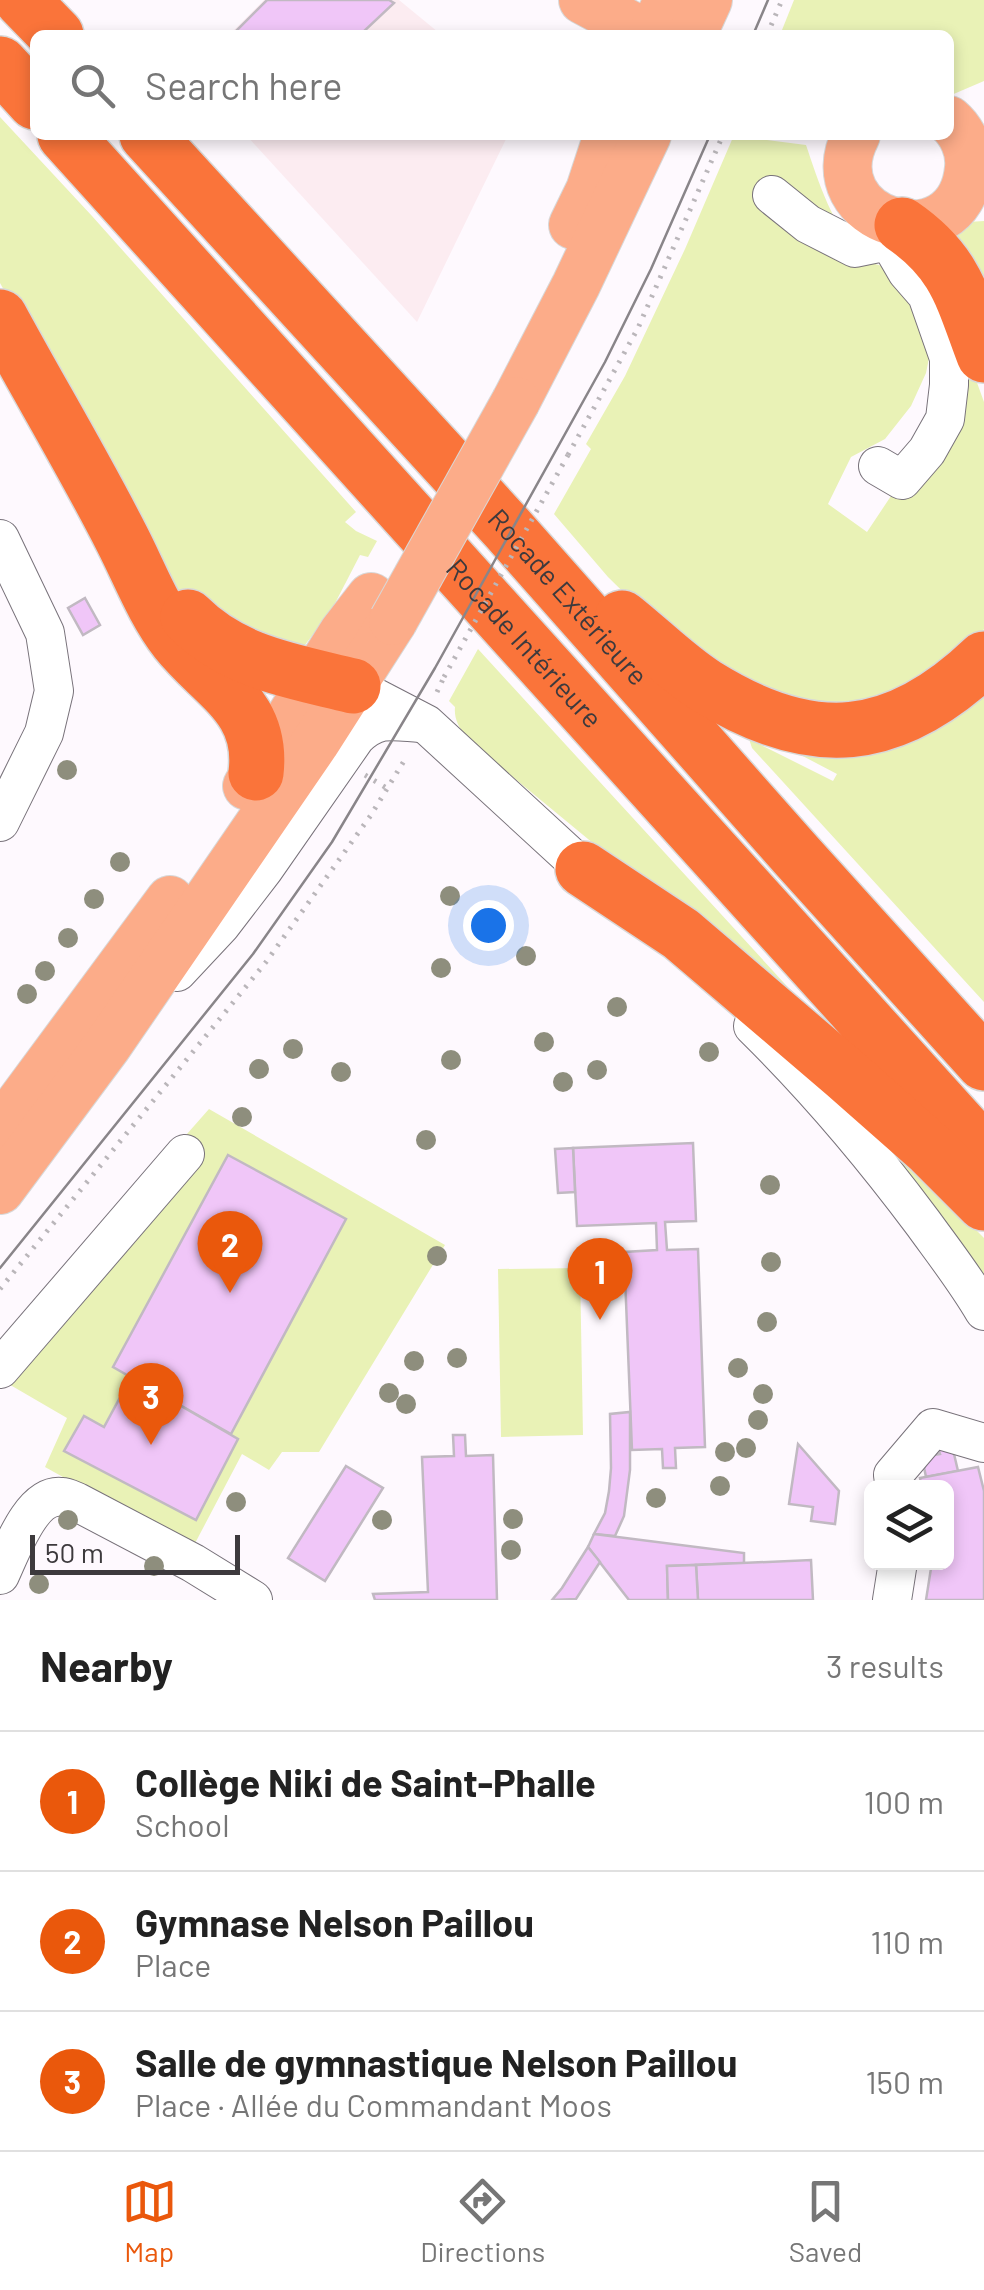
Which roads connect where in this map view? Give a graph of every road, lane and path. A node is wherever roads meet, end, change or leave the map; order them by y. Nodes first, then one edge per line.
1 (22, 0) edge
2 (583, 0) edge
3 (708, 0) edge
4 (782, 0) edge
5 (649, 20) edge
6 (51, 30) edge
7 (694, 30) edge
8 (769, 30) edge
9 (0, 64) edge
10 (30, 97) edge
11 (984, 97) edge
12 (962, 133) edge
13 (71, 140) edge
14 (153, 140) edge
15 (606, 140) edge
16 (645, 140) edge
17 (721, 140) edge
18 (825, 140) edge
19 (853, 155) edge
20 (772, 195) dead end
21 (920, 221) edge
22 (0, 317) edge
23 (984, 355) edge
24 (506, 390) junction
25 (878, 466) dead end
26 (507, 528) junction
27 (0, 539) edge
28 (123, 540) junction
29 (984, 659) edge
30 (335, 681) junction
31 (426, 724) junction
32 (13, 764) edge
33 (256, 773) junction
34 (0, 822) edge
35 (584, 869) junction
36 (107, 1046) junction
37 (984, 1063) edge
38 (0, 1130) edge
39 (984, 1152) edge
40 (186, 1154) dead end
41 (0, 1190) edge
42 (984, 1203) edge
43 (0, 1288) edge
44 (984, 1311) edge
45 (0, 1370) edge
46 (984, 1443) edge
47 (894, 1480) edge
48 (897, 1570) edge
49 (0, 1575) edge
50 (253, 1600) edge
51 (892, 1600) edge

1 - 6 highway
2 - 5 main road
3 - 7 main road
4 - 8 path
9 - 10 highway
11 - 12 main road
12 - 21 main road
13 - 39 highway, Rocade Intérieure
14 - 26 highway, Rocade Extérieure
15 - 24 main road
16 - 24 main road
17 - 31 path, bridge
18 - 19 main road
19 - 21 main road
20 - 21 street
21 - 23 highway
21 - 25 street
22 - 28 highway
24 - 30 main road
26 - 29 highway
26 - 37 highway, Rocade Extérieure
27 - 32 street
28 - 30 highway
28 - 33 highway
30 - 31 street
30 - 33 main road
30 - 36 main road
31 - 35 street
31 - 36 street
31 - 43 path
32 - 34 street
33 - 38 main road
35 - 42 highway
35 - 44 street
36 - 41 main road
40 - 45 street
46 - 47 street
48 - 51 street
49 - 50 street

